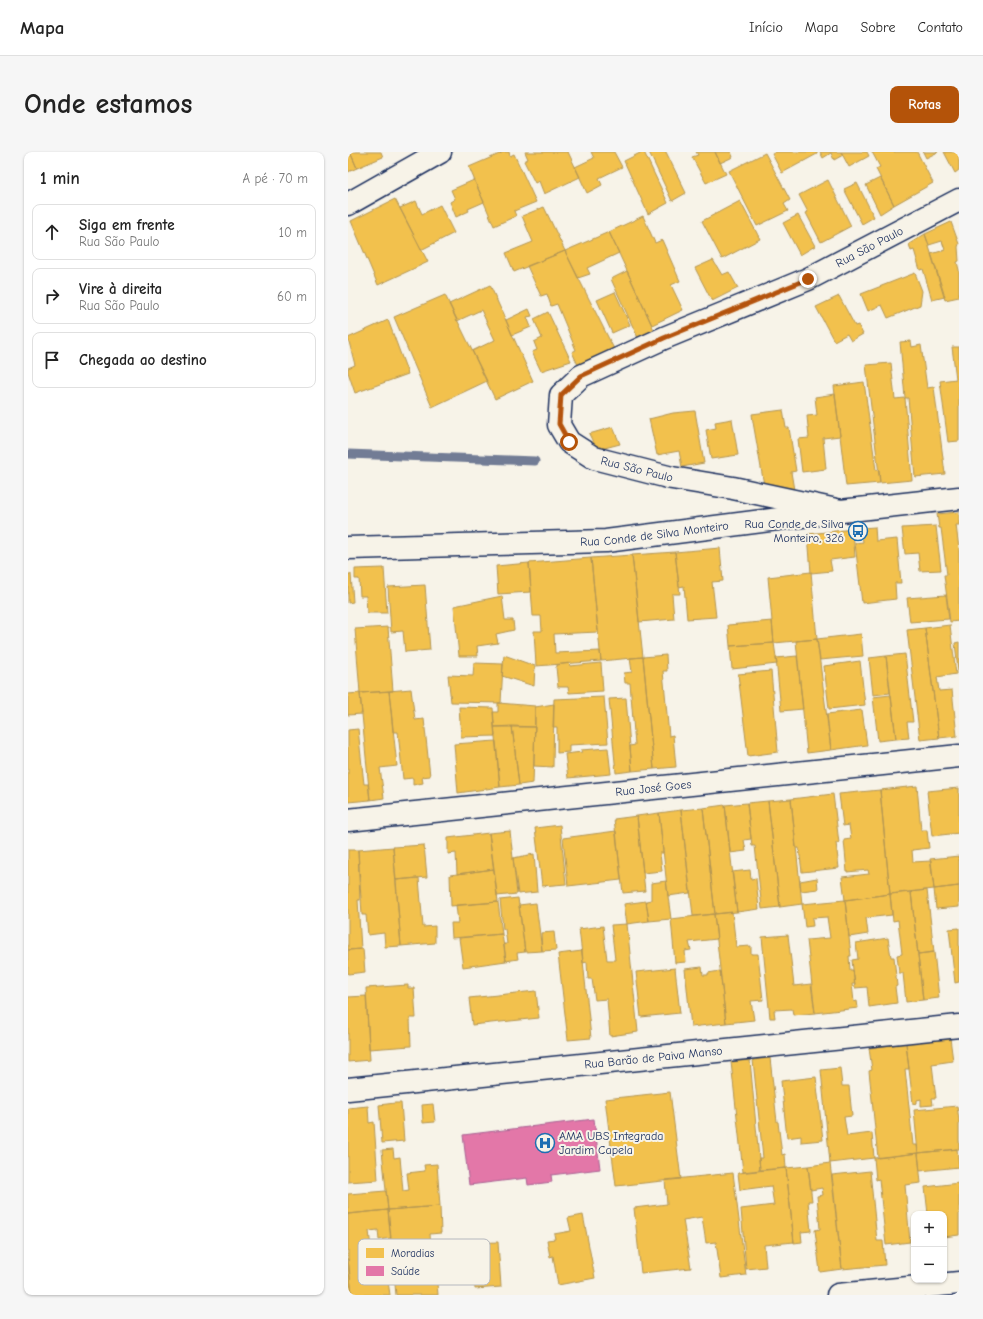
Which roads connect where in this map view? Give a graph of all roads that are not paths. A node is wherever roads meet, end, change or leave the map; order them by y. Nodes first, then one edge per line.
1 (440, 152) edge
2 (959, 200) edge
3 (348, 204) edge
4 (959, 498) edge
5 (841, 511) junction
6 (348, 548) edge
7 (959, 756) edge
8 (348, 820) edge
9 (959, 1026) edge
10 (348, 1089) edge
11 (959, 1283) edge
12 (838, 1295) edge

1 - 3 street
2 - 5 street, Rua São Paulo
4 - 5 street, Rua Conde de Silva Monteiro
5 - 6 street, Rua Conde de Silva Monteiro
7 - 8 street, Rua José Goes
9 - 10 street, Rua Barão de Paiva Manso
11 - 12 street

